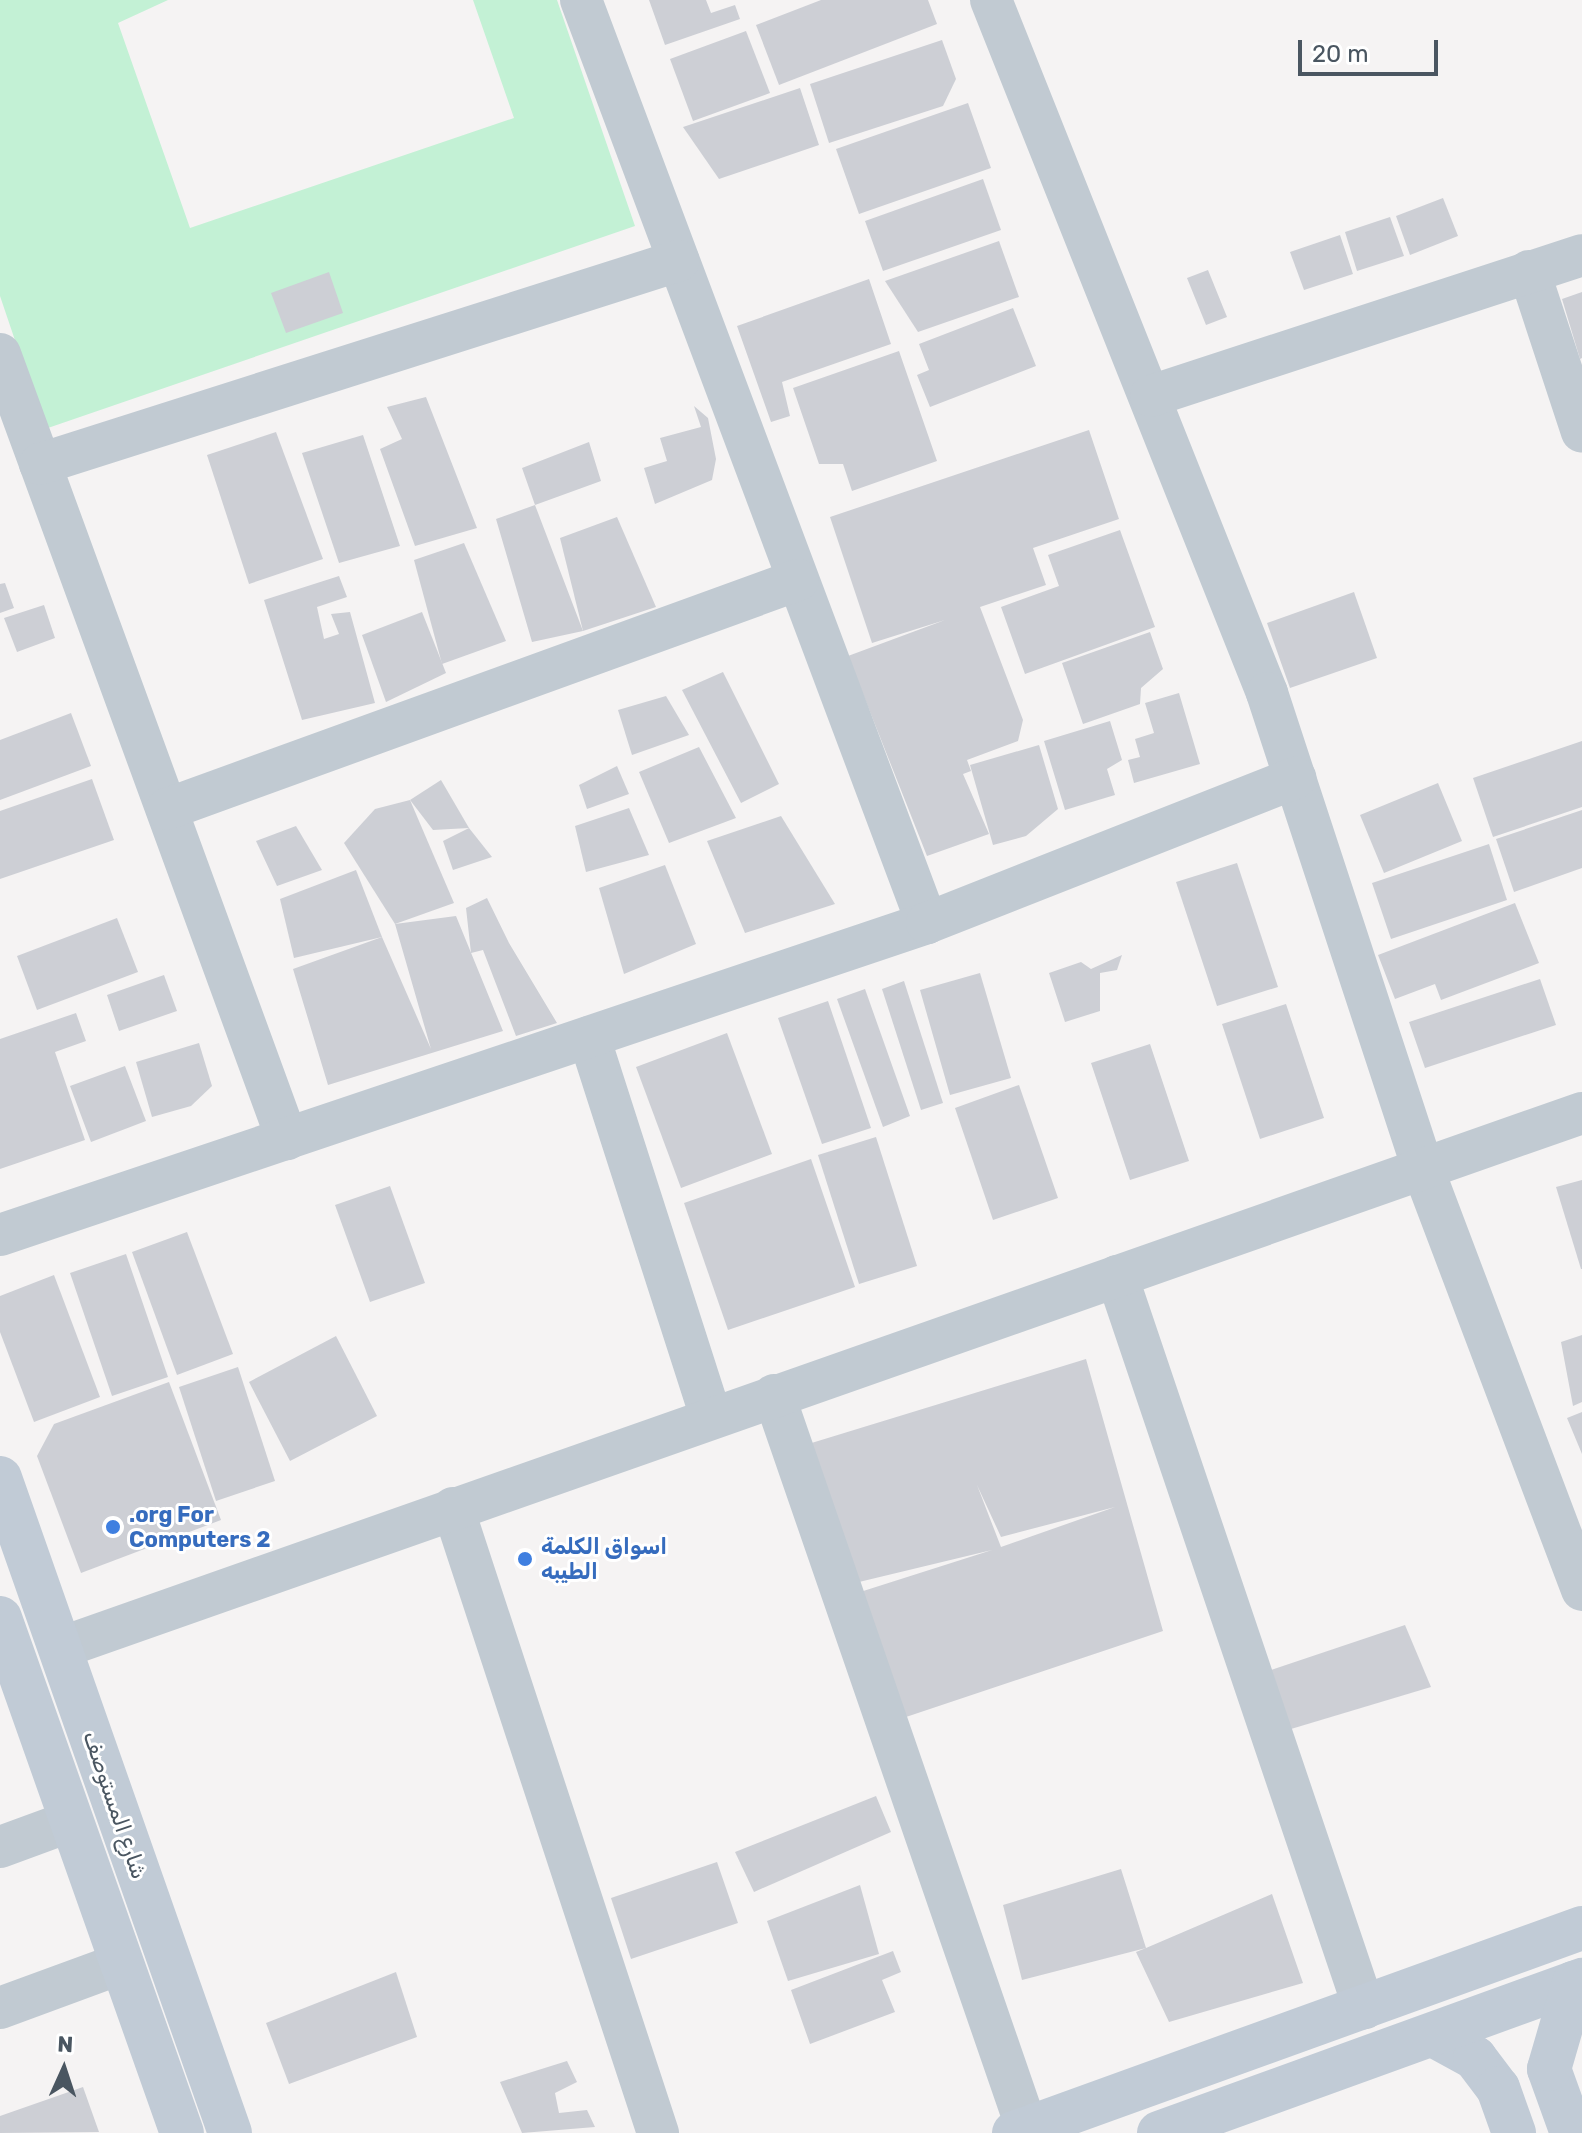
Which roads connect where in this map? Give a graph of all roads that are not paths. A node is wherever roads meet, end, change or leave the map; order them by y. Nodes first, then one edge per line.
1 (581, 0) edge
2 (991, 0) edge
3 (1582, 255) edge
4 (678, 261) junction
5 (1529, 271) junction
6 (0, 354) edge
7 (1151, 396) junction
8 (1582, 432) edge
9 (40, 464) junction
10 (798, 580) junction
11 (1295, 778) junction
12 (167, 809) junction
13 (927, 923) junction
14 (589, 1037) junction
15 (1582, 1113) edge
16 (287, 1139) junction
17 (1423, 1169) junction
18 (0, 1235) edge
19 (1117, 1276) junction
20 (774, 1395) junction
21 (711, 1418) junction
22 (0, 1478) edge
23 (453, 1508) junction
24 (1582, 1590) edge
25 (0, 1618) edge
26 (60, 1648) junction
27 (71, 1821) junction
28 (0, 1847) edge
29 (1582, 1928) edge
30 (122, 1963) junction
31 (1578, 1982) edge
32 (0, 2008) edge
33 (1364, 2008) junction
34 (1433, 2035) junction
35 (1549, 2069) junction
36 (1498, 2088) junction
37 (1020, 2131) edge
38 (182, 2133) edge
39 (230, 2133) edge
40 (658, 2133) edge
41 (1159, 2133) edge
42 (1514, 2133) edge
43 (1572, 2133) edge

1 - 4 street
2 - 7 street
3 - 5 street
4 - 9 street
4 - 10 street
5 - 7 street
5 - 8 street
6 - 9 street
7 - 11 street
9 - 12 street
10 - 12 street
10 - 13 street
11 - 13 street
11 - 17 street
12 - 16 street
13 - 14 street
14 - 16 street
14 - 21 street
15 - 17 street
16 - 18 street
17 - 19 street
17 - 24 street
19 - 20 street
19 - 33 street
20 - 21 street
20 - 37 street
21 - 23 street
22 - 26 street, شارع المستوصف
23 - 26 street
23 - 40 street
25 - 27 street, شارع المستوصف
26 - 39 street, شارع المستوصف
27 - 28 street
27 - 30 street, شارع المستوصف
29 - 33 street
30 - 32 street
30 - 38 street, شارع المستوصف
31 - 34 street
31 - 35 street
33 - 37 street
34 - 36 street
34 - 41 street
35 - 36 street
35 - 43 street
36 - 42 street

